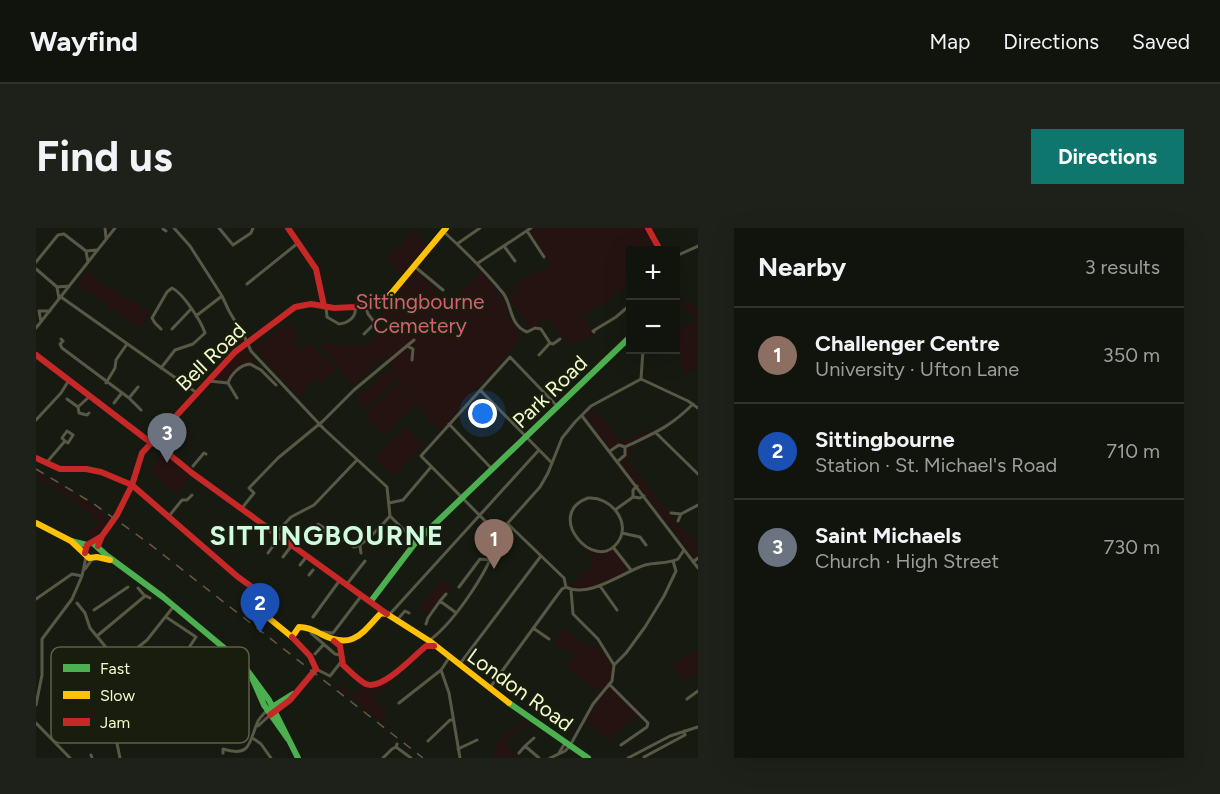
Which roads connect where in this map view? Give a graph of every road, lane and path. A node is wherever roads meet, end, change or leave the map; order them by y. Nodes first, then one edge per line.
1 (105, 228) edge
2 (115, 228) edge
3 (174, 228) edge
4 (219, 228) edge
5 (253, 228) edge
6 (288, 228) edge
7 (480, 228) edge
8 (648, 228) edge
9 (443, 229) edge
10 (529, 229) edge
11 (474, 230) edge
12 (106, 238) junction
13 (298, 243) junction
14 (457, 244) junction
15 (504, 246) junction
16 (658, 246) edge
17 (698, 246) edge
18 (97, 250) junction
19 (86, 251) junction
20 (680, 254) edge
21 (544, 257) dead end
22 (515, 261) dead end
23 (36, 262) edge
24 (88, 262) junction
25 (478, 262) junction
26 (414, 266) junction
27 (36, 269) edge
28 (247, 284) dead end
29 (69, 286) junction
30 (57, 287) junction
31 (442, 290) dead end
32 (321, 294) junction
33 (222, 296) junction
34 (60, 298) junction
35 (315, 304) junction
36 (365, 304) junction
37 (325, 306) junction
38 (355, 307) junction
39 (626, 308) edge
40 (191, 309) junction
41 (37, 310) edge
42 (50, 310) junction
43 (196, 316) junction
44 (41, 322) junction
45 (36, 328) edge
46 (161, 328) dead end
47 (174, 328) dead end
48 (594, 332) dead end
49 (364, 334) dead end
50 (61, 339) dead end
51 (560, 339) dead end
52 (414, 340) dead end
53 (626, 341) edge
54 (247, 343) junction
55 (550, 343) junction
56 (127, 344) junction
57 (407, 346) junction
58 (643, 354) edge
59 (36, 355) edge
60 (539, 355) dead end
61 (412, 360) dead end
62 (161, 368) junction
63 (641, 379) junction
64 (69, 380) junction
65 (209, 381) junction
66 (106, 383) junction
67 (228, 383) junction
68 (276, 385) dead end
69 (138, 387) dead end
70 (480, 390) junction
71 (197, 393) junction
72 (121, 394) junction
73 (90, 396) junction
74 (129, 398) junction
75 (237, 398) dead end
76 (67, 399) dead end
77 (114, 403) dead end
78 (693, 404) junction
79 (78, 407) junction
80 (558, 407) junction
81 (698, 408) edge
82 (141, 410) dead end
83 (89, 413) dead end
84 (582, 416) junction
85 (36, 420) edge
86 (319, 424) junction
87 (449, 424) junction
88 (656, 433) junction
89 (526, 438) junction
90 (65, 441) dead end
91 (153, 443) junction
92 (625, 447) junction
93 (538, 451) junction
94 (610, 451) junction
95 (206, 454) dead end
96 (36, 458) edge
97 (357, 460) junction
98 (618, 461) junction
99 (552, 463) junction
100 (46, 464) junction
101 (431, 467) junction
102 (191, 468) junction
103 (494, 470) junction
104 (698, 474) edge
105 (132, 485) junction
106 (637, 486) junction
107 (192, 495) dead end
108 (644, 496) junction
109 (633, 497) junction
110 (463, 499) junction
111 (698, 505) edge
112 (390, 506) junction
113 (241, 509) junction
114 (615, 510) junction
115 (671, 513) dead end
116 (681, 514) junction
117 (479, 515) junction
118 (169, 516) junction
119 (390, 516) junction
120 (678, 521) dead end
121 (36, 523) edge
122 (318, 524) dead end
123 (508, 524) junction
124 (327, 529) junction
125 (622, 533) junction
126 (278, 535) junction
127 (322, 536) dead end
128 (498, 536) junction
129 (71, 542) junction
130 (416, 542) junction
131 (292, 545) junction
132 (646, 545) dead end
133 (95, 546) junction
134 (360, 546) junction
135 (613, 547) junction
136 (684, 550) junction
137 (361, 553) dead end
138 (86, 554) junction
139 (268, 554) dead end
140 (307, 556) junction
141 (541, 556) junction
142 (95, 557) junction
143 (283, 557) dead end
144 (698, 558) edge
145 (490, 560) junction
146 (365, 561) dead end
147 (673, 561) junction
148 (693, 561) junction
149 (116, 562) junction
150 (300, 565) dead end
151 (315, 566) junction
152 (698, 568) edge
153 (632, 570) junction
154 (84, 571) junction
155 (309, 574) dead end
156 (82, 576) junction
157 (340, 580) junction
158 (348, 584) junction
159 (600, 586) junction
160 (128, 587) dead end
161 (459, 587) dead end
162 (566, 587) junction
163 (138, 588) dead end
164 (571, 590) junction
165 (446, 594) dead end
166 (145, 596) junction
167 (362, 596) junction
168 (150, 598) dead end
169 (36, 599) edge
170 (371, 601) junction
171 (440, 601) junction
172 (77, 603) dead end
173 (124, 606) dead end
174 (174, 606) junction
175 (128, 610) junction
176 (617, 610) dead end
177 (455, 612) junction
178 (384, 613) junction
179 (409, 613) dead end
180 (86, 616) junction
181 (111, 616) dead end
182 (166, 616) junction
183 (313, 617) dead end
184 (115, 621) junction
185 (396, 621) junction
186 (426, 624) dead end
187 (533, 628) junction
188 (323, 632) dead end
189 (311, 633) dead end
190 (293, 634) junction
191 (97, 636) junction
192 (549, 639) dead end
193 (333, 640) junction
194 (425, 640) junction
195 (351, 641) junction
196 (324, 644) junction
197 (190, 646) dead end
198 (434, 646) junction
199 (106, 647) edge
200 (138, 647) edge
201 (223, 647) edge
202 (424, 648) junction
203 (340, 653) junction
204 (315, 654) dead end
205 (449, 658) junction
206 (341, 662) junction
207 (614, 665) junction
208 (459, 666) junction
209 (316, 669) junction
210 (441, 670) junction
211 (249, 672) edge
212 (610, 682) junction
213 (489, 689) junction
214 (698, 691) edge
215 (687, 699) dead end
216 (399, 703) dead end
217 (36, 705) edge
218 (271, 711) junction
219 (453, 720) junction
220 (36, 723) edge
221 (698, 727) edge
222 (684, 731) junction
223 (51, 738) edge
224 (534, 738) dead end
225 (254, 739) junction
226 (477, 740) dead end
227 (428, 741) dead end
228 (55, 743) edge
229 (117, 743) edge
230 (569, 744) junction
231 (525, 746) junction
232 (621, 746) dead end
233 (458, 749) junction
234 (223, 753) dead end
235 (519, 753) dead end
236 (644, 757) edge
237 (70, 758) edge
238 (120, 758) edge
239 (271, 758) edge
240 (298, 758) edge
241 (383, 758) edge
242 (411, 758) edge
243 (460, 758) edge
244 (539, 758) edge
245 (550, 758) edge
246 (588, 758) edge
247 (628, 758) edge

1 - 12 street
2 - 12 street
3 - 33 street
4 - 5 street
6 - 13 main road
7 - 11 street
8 - 16 main road
9 - 14 street
9 - 26 main road
10 - 15 street
10 - 21 street
11 - 14 street
12 - 18 street
13 - 28 street
13 - 32 main road
14 - 25 street
15 - 22 street
15 - 25 street
17 - 20 street
18 - 19 street
18 - 24 street
19 - 23 street
19 - 24 street
24 - 29 street
25 - 55 street
26 - 31 street
26 - 36 main road
27 - 30 street
29 - 30 street
29 - 34 street
30 - 34 street
32 - 35 main road
32 - 37 main road
33 - 43 street
33 - 54 street
34 - 42 street
34 - 56 street
35 - 37 main road
35 - 54 main road, Bell Road
36 - 38 main road
36 - 49 street
37 - 38 main road
37 - 38 street
39 - 48 street
40 - 43 street
40 - 46 street
40 - 47 street
41 - 42 street
41 - 44 street
42 - 44 street
43 - 62 street
44 - 45 street
50 - 66 street
51 - 55 street
52 - 57 street
53 - 80 main road, Park Road
54 - 65 main road, Bell Road
54 - 86 street
55 - 60 street
56 - 62 street
56 - 66 street
57 - 61 street
57 - 86 street
58 - 63 street
59 - 64 main road, London Road
62 - 71 street
63 - 78 street
63 - 84 street
64 - 73 main road, London Road
64 - 85 street
65 - 67 street
65 - 71 main road, Bell Road
66 - 72 street
67 - 68 street
67 - 75 street
69 - 74 street
70 - 80 street
70 - 87 street
70 - 89 street
71 - 91 main road, Bell Road
72 - 74 street
72 - 77 street
73 - 79 street
73 - 91 main road, London Road
74 - 82 street
76 - 79 street
78 - 81 street
78 - 88 street
79 - 83 street
80 - 89 main road, Park Road
84 - 94 street
84 - 99 street
86 - 97 street
86 - 113 street
87 - 101 street
87 - 103 street
88 - 92 street
88 - 104 street
89 - 93 street
89 - 103 main road, Park Road
90 - 100 street
91 - 102 main road, London Road
91 - 105 main road, Bell Road
92 - 94 street
92 - 98 street
93 - 99 street
93 - 117 street
94 - 98 street
95 - 102 street
96 - 100 main road
97 - 112 street
97 - 126 street
98 - 106 street
99 - 123 street
100 - 105 main road
101 - 110 street
101 - 112 street
102 - 113 main road, London Road
103 - 110 main road, Park Road
105 - 118 main road
105 - 133 main road, Bell Road
106 - 108 street
106 - 109 street
107 - 118 street
108 - 109 street
108 - 136 street
109 - 114 street
110 - 117 street
110 - 130 main road, Park Road
111 - 116 street
112 - 119 street
113 - 126 main road, London Road
114 - 125 street
114 - 135 street
115 - 116 street
116 - 120 street
117 - 128 street
117 - 178 street
118 - 190 main road
119 - 130 street
119 - 134 street
121 - 129 main road
122 - 124 street
123 - 128 street
123 - 141 street
124 - 127 street
124 - 134 street
125 - 132 street
125 - 135 street
126 - 131 main road, London Road
126 - 139 street
128 - 145 street
129 - 133 main road
129 - 138 main road
130 - 170 main road, Park Road
131 - 140 main road, London Road
131 - 143 street
133 - 138 main road
133 - 142 main road
133 - 149 main road
134 - 137 street
135 - 153 street
136 - 147 street
136 - 148 street
138 - 142 main road
138 - 154 street
140 - 150 street
140 - 151 main road, London Road
141 - 162 street
141 - 208 street
142 - 149 main road
142 - 154 street
144 - 148 street
145 - 161 street
145 - 177 street
146 - 158 street
147 - 153 street
147 - 207 street
148 - 152 street
149 - 174 main road
151 - 155 street
151 - 157 main road, London Road
153 - 159 street
154 - 156 street
156 - 169 street
156 - 217 street
157 - 158 main road, London Road
157 - 183 street
158 - 167 main road, London Road
159 - 164 street
159 - 176 street
160 - 180 street
162 - 164 street
162 - 187 street
163 - 166 street
164 - 207 street
165 - 171 street
166 - 168 street
166 - 175 street
167 - 170 main road, London Road
167 - 188 street
170 - 178 main road, London Road
171 - 177 street
171 - 186 street
172 - 180 street
173 - 175 street
174 - 182 street
174 - 201 main road
175 - 184 street
177 - 194 street
178 - 185 main road, London Road
178 - 195 main road
179 - 185 street
180 - 191 street
181 - 184 street
182 - 197 street
182 - 200 street
184 - 191 street
185 - 194 main road, London Road
187 - 192 street
187 - 213 street
189 - 196 street
190 - 193 main road
190 - 209 main road
191 - 199 street
193 - 195 main road
193 - 203 main road
194 - 198 main road, London Road
194 - 202 main road
195 - 203 main road
196 - 203 street
196 - 204 street
198 - 202 main road
198 - 205 main road, London Road
202 - 206 main road
203 - 206 main road
205 - 208 main road, London Road
205 - 210 street
206 - 209 street
207 - 212 street
208 - 213 main road, London Road
209 - 218 main road
210 - 216 street
210 - 219 street
211 - 218 main road
212 - 230 street
212 - 232 street
213 - 230 main road, London Road
214 - 215 street
218 - 225 street
218 - 240 main road
219 - 227 street
219 - 233 street
220 - 223 street
221 - 222 street
222 - 236 street
222 - 247 street
224 - 231 street
225 - 234 street
225 - 239 street
226 - 233 street
228 - 237 street
229 - 238 street
230 - 245 street
230 - 246 main road, London Road
231 - 235 street
231 - 244 street
233 - 243 street
241 - 242 street

